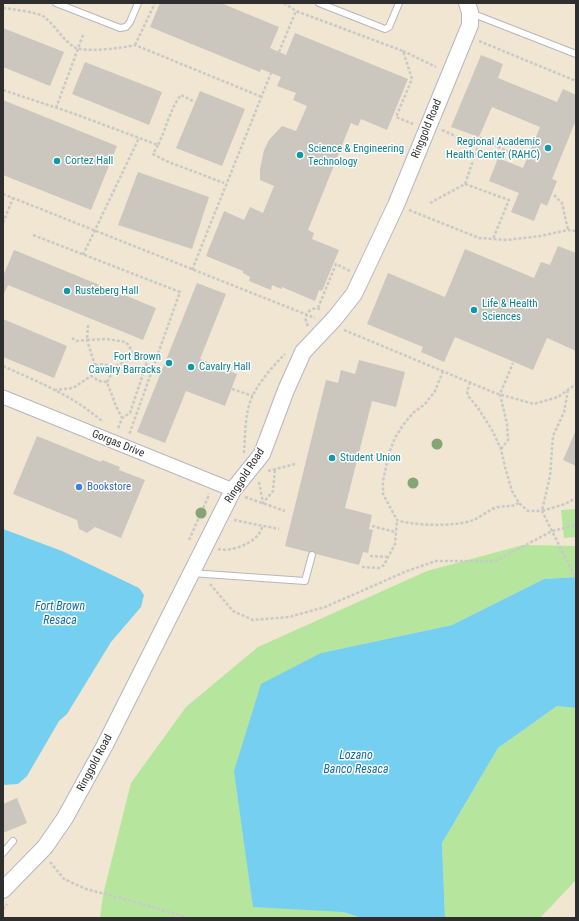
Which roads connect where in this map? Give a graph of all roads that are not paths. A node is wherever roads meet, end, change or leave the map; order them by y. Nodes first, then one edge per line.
1 (56, 3) edge
2 (138, 3) edge
3 (320, 3) edge
4 (399, 3) edge
5 (469, 8) edge
6 (576, 54) edge
7 (3, 397) edge
8 (237, 493) junction
9 (312, 555) dead end
10 (196, 574) junction
11 (13, 841) dead end
12 (3, 853) edge
13 (3, 890) edge

1 - 2 lane
3 - 4 lane
5 - 6 lane
5 - 8 street, Ringgold Road
7 - 8 street, Gorgas Drive
8 - 10 street, Ringgold Road
9 - 10 lane
10 - 13 street, Ringgold Road
11 - 12 lane

